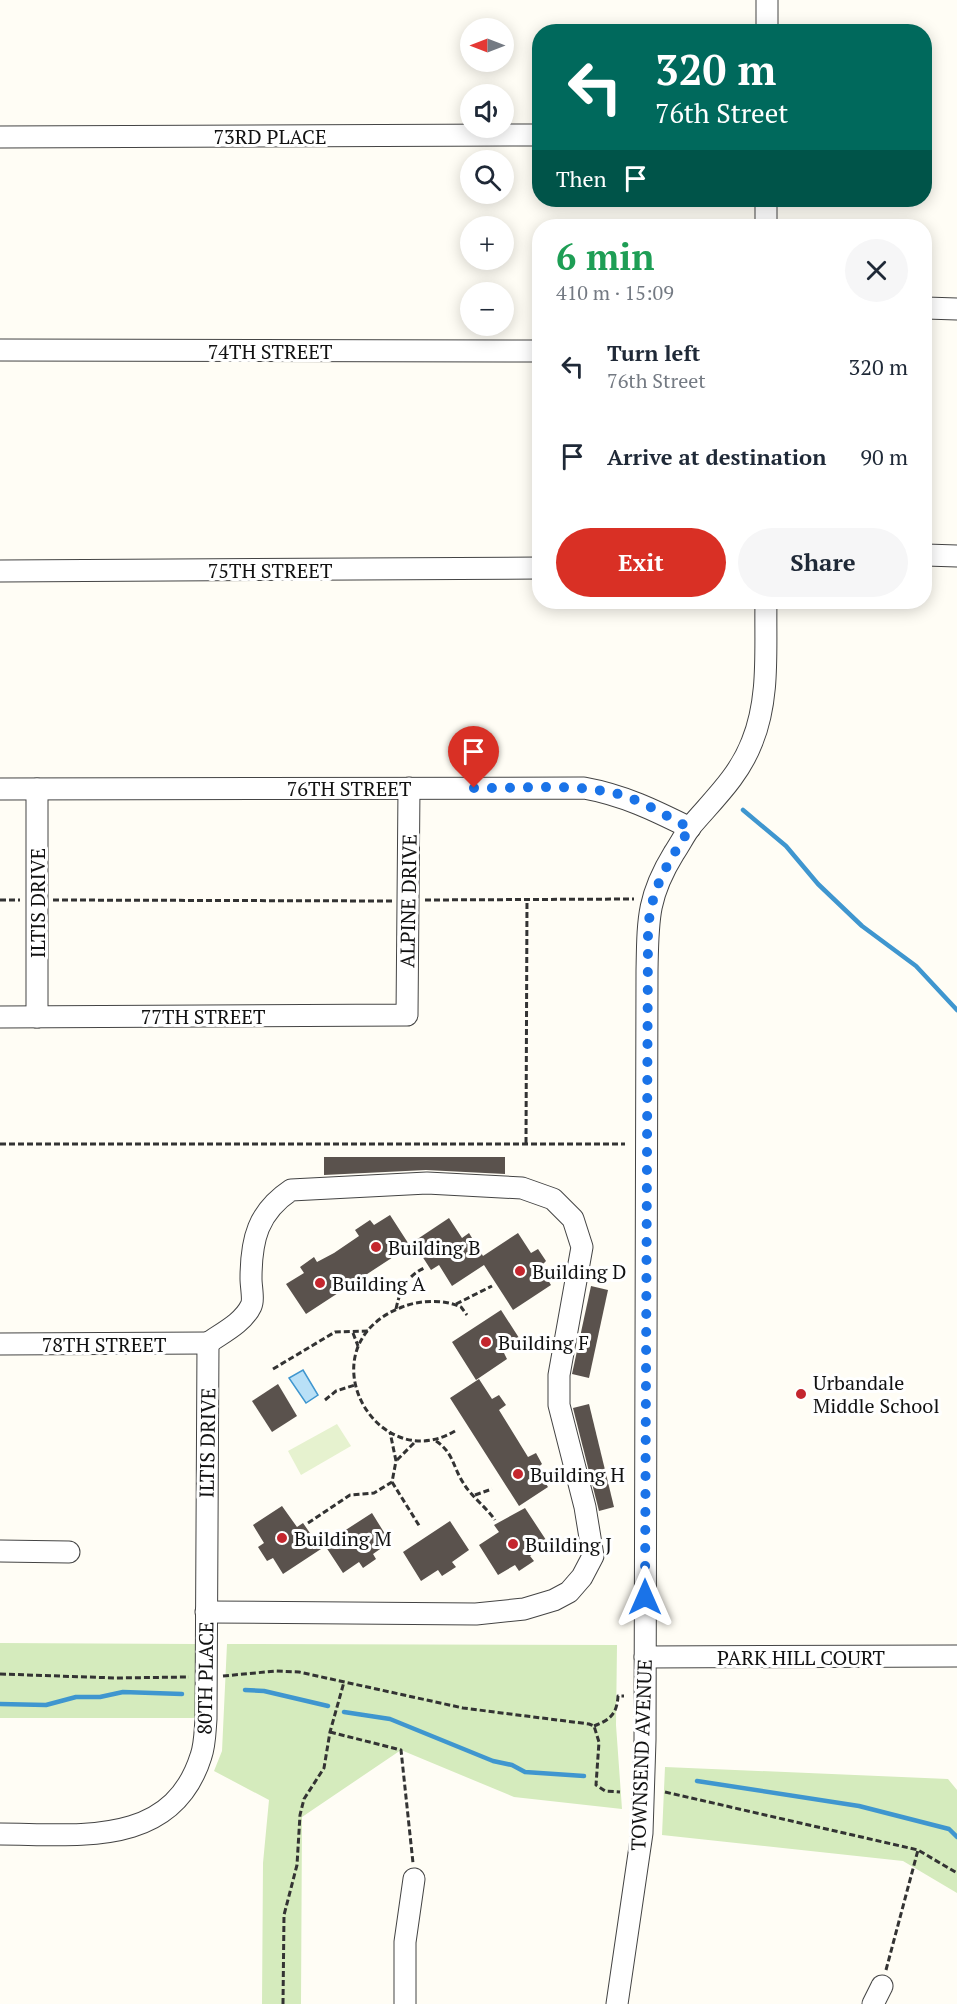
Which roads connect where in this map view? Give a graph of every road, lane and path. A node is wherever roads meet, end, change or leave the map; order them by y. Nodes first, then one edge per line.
1 (767, 0) edge
2 (767, 24) edge
3 (532, 135) edge
4 (0, 137) edge
5 (932, 308) edge
6 (957, 309) edge
7 (0, 350) edge
8 (532, 351) edge
9 (932, 555) edge
10 (957, 556) edge
11 (532, 568) edge
12 (0, 571) edge
13 (766, 609) edge
14 (409, 788) junction
15 (0, 789) edge
16 (37, 789) junction
17 (690, 828) junction
18 (37, 898) junction
19 (0, 900) edge
20 (527, 900) junction
21 (651, 900) junction
22 (408, 902) junction
23 (407, 1015) joint
24 (0, 1017) edge
25 (37, 1017) junction
26 (0, 1143) edge
27 (526, 1143) junction
28 (625, 1143) dead end
29 (424, 1268) dead end
30 (492, 1286) dead end
31 (456, 1304) junction
32 (396, 1309) junction
33 (466, 1315) dead end
34 (368, 1330) junction
35 (353, 1333) junction
36 (208, 1343) junction
37 (0, 1344) edge
38 (358, 1348) junction
39 (273, 1369) dead end
40 (355, 1386) junction
41 (325, 1400) dead end
42 (455, 1431) dead end
43 (390, 1432) junction
44 (436, 1441) junction
45 (415, 1442) junction
46 (396, 1461) junction
47 (392, 1482) junction
48 (492, 1489) dead end
49 (475, 1495) junction
50 (495, 1520) dead end
51 (308, 1523) dead end
52 (420, 1527) dead end
53 (206, 1544) joint
54 (0, 1551) edge
55 (69, 1552) dead end
56 (206, 1612) junction
57 (957, 1656) edge
58 (645, 1657) junction
59 (0, 1674) edge
60 (206, 1677) junction
61 (344, 1682) junction
62 (624, 1696) dead end
63 (594, 1726) junction
64 (330, 1732) junction
65 (620, 1792) dead end
66 (665, 1792) dead end
67 (0, 1834) edge
68 (918, 1850) junction
69 (957, 1873) edge
70 (414, 1880) joint
71 (878, 1995) edge
72 (283, 2004) edge
73 (405, 2004) edge
74 (617, 2004) edge

1 - 2 street
3 - 4 street, 73RD PLACE
5 - 6 street
7 - 8 street, 74TH STREET
9 - 10 street
11 - 12 street, 75TH STREET
13 - 17 street, TOWNSEND AVENUE
14 - 16 street, 76TH STREET
14 - 17 street, 76TH STREET
14 - 22 street, ALPINE DRIVE
15 - 16 street, 76TH STREET
16 - 18 street, ILTIS DRIVE
17 - 21 street, TOWNSEND AVENUE
18 - 19 path
18 - 22 path
18 - 25 street, ILTIS DRIVE
20 - 21 path
20 - 22 path
20 - 27 path
21 - 58 street, TOWNSEND AVENUE
22 - 23 street, ALPINE DRIVE
23 - 25 street, 77TH STREET
24 - 25 street, 77TH STREET
26 - 27 path
27 - 28 path
29 - 32 path
30 - 31 path
31 - 32 path
31 - 33 path
32 - 34 path
34 - 35 path
34 - 38 path
35 - 38 path
35 - 39 path
36 - 37 street, 78TH STREET
36 - 53 street, ILTIS DRIVE
36 - 56 street
38 - 40 path
40 - 41 path
40 - 43 path
42 - 44 path
43 - 45 path
43 - 46 path
44 - 45 path
44 - 49 path
45 - 46 path
46 - 47 path
47 - 51 path
47 - 52 path
48 - 49 path
49 - 50 path
53 - 56 street, 80TH PLACE
54 - 55 street
56 - 60 street, 80TH PLACE
57 - 58 street, PARK HILL COURT
58 - 74 street, TOWNSEND AVENUE
59 - 60 path
60 - 61 path
60 - 67 street, 80TH PLACE
61 - 63 path
61 - 64 path
62 - 63 path
63 - 65 path
64 - 70 path
64 - 72 path
66 - 68 path
68 - 69 path
68 - 71 path
70 - 73 street

